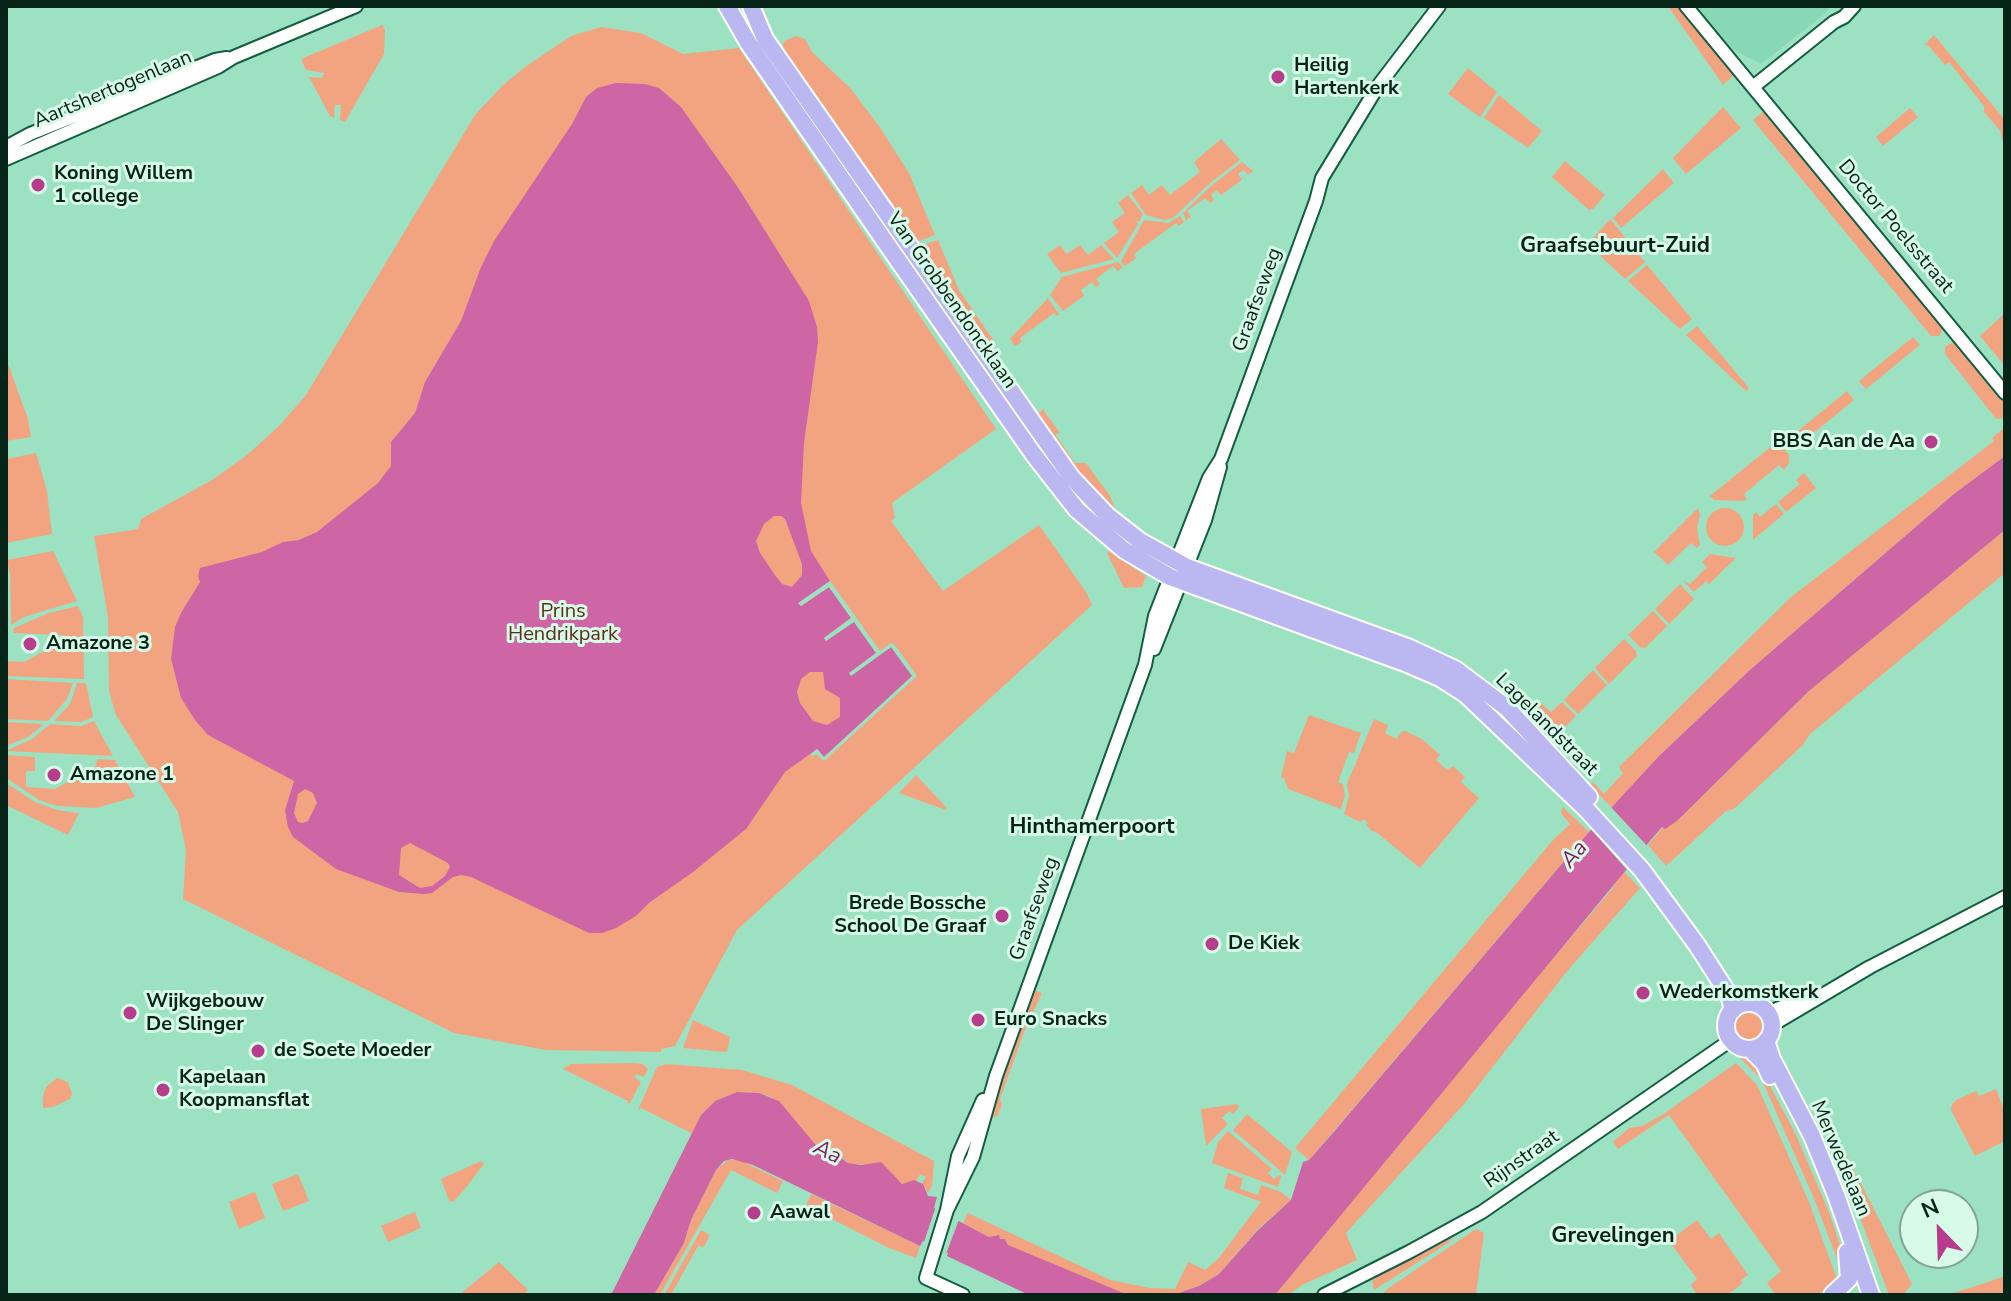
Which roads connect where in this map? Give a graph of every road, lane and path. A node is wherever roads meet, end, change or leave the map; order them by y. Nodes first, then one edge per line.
1 (356, 6) edge
2 (727, 6) edge
3 (751, 6) edge
4 (1439, 6) edge
5 (1686, 6) edge
6 (1843, 6) edge
7 (1854, 6) edge
8 (1834, 22) junction
9 (234, 57) junction
10 (1753, 87) junction
11 (6, 147) edge
12 (6, 159) edge
13 (2005, 393) edge
14 (1179, 572) junction
15 (2005, 897) edge
16 (1740, 1007) junction
17 (1768, 1026) junction
18 (1731, 1040) junction
19 (1750, 1049) junction
20 (1847, 1252) junction
21 (1869, 1294) edge
22 (963, 1295) edge
23 (1324, 1295) edge
24 (1832, 1295) edge

1 - 9 street, Aartshertogenlaan
2 - 14 main road, Van Grobbendoncklaan
3 - 14 main road, Van Grobbendoncklaan
4 - 14 street, Graafseweg
5 - 10 street, Doctor Poelsstraat
6 - 8 street
7 - 8 street
8 - 10 street
9 - 11 street, Aartshertogenlaan
9 - 12 street, Aartshertogenlaan
10 - 13 street, Doctor Poelsstraat
14 - 16 main road, Lagelandstraat
14 - 22 street, Graafseweg
15 - 17 street
16 - 17 main road
16 - 18 main road
17 - 19 main road
17 - 21 main road, Merwedelaan
18 - 19 main road
18 - 23 street, Rijnstraat
19 - 20 main road, Merwedelaan
20 - 21 main road, Merwedelaan
20 - 24 main road

